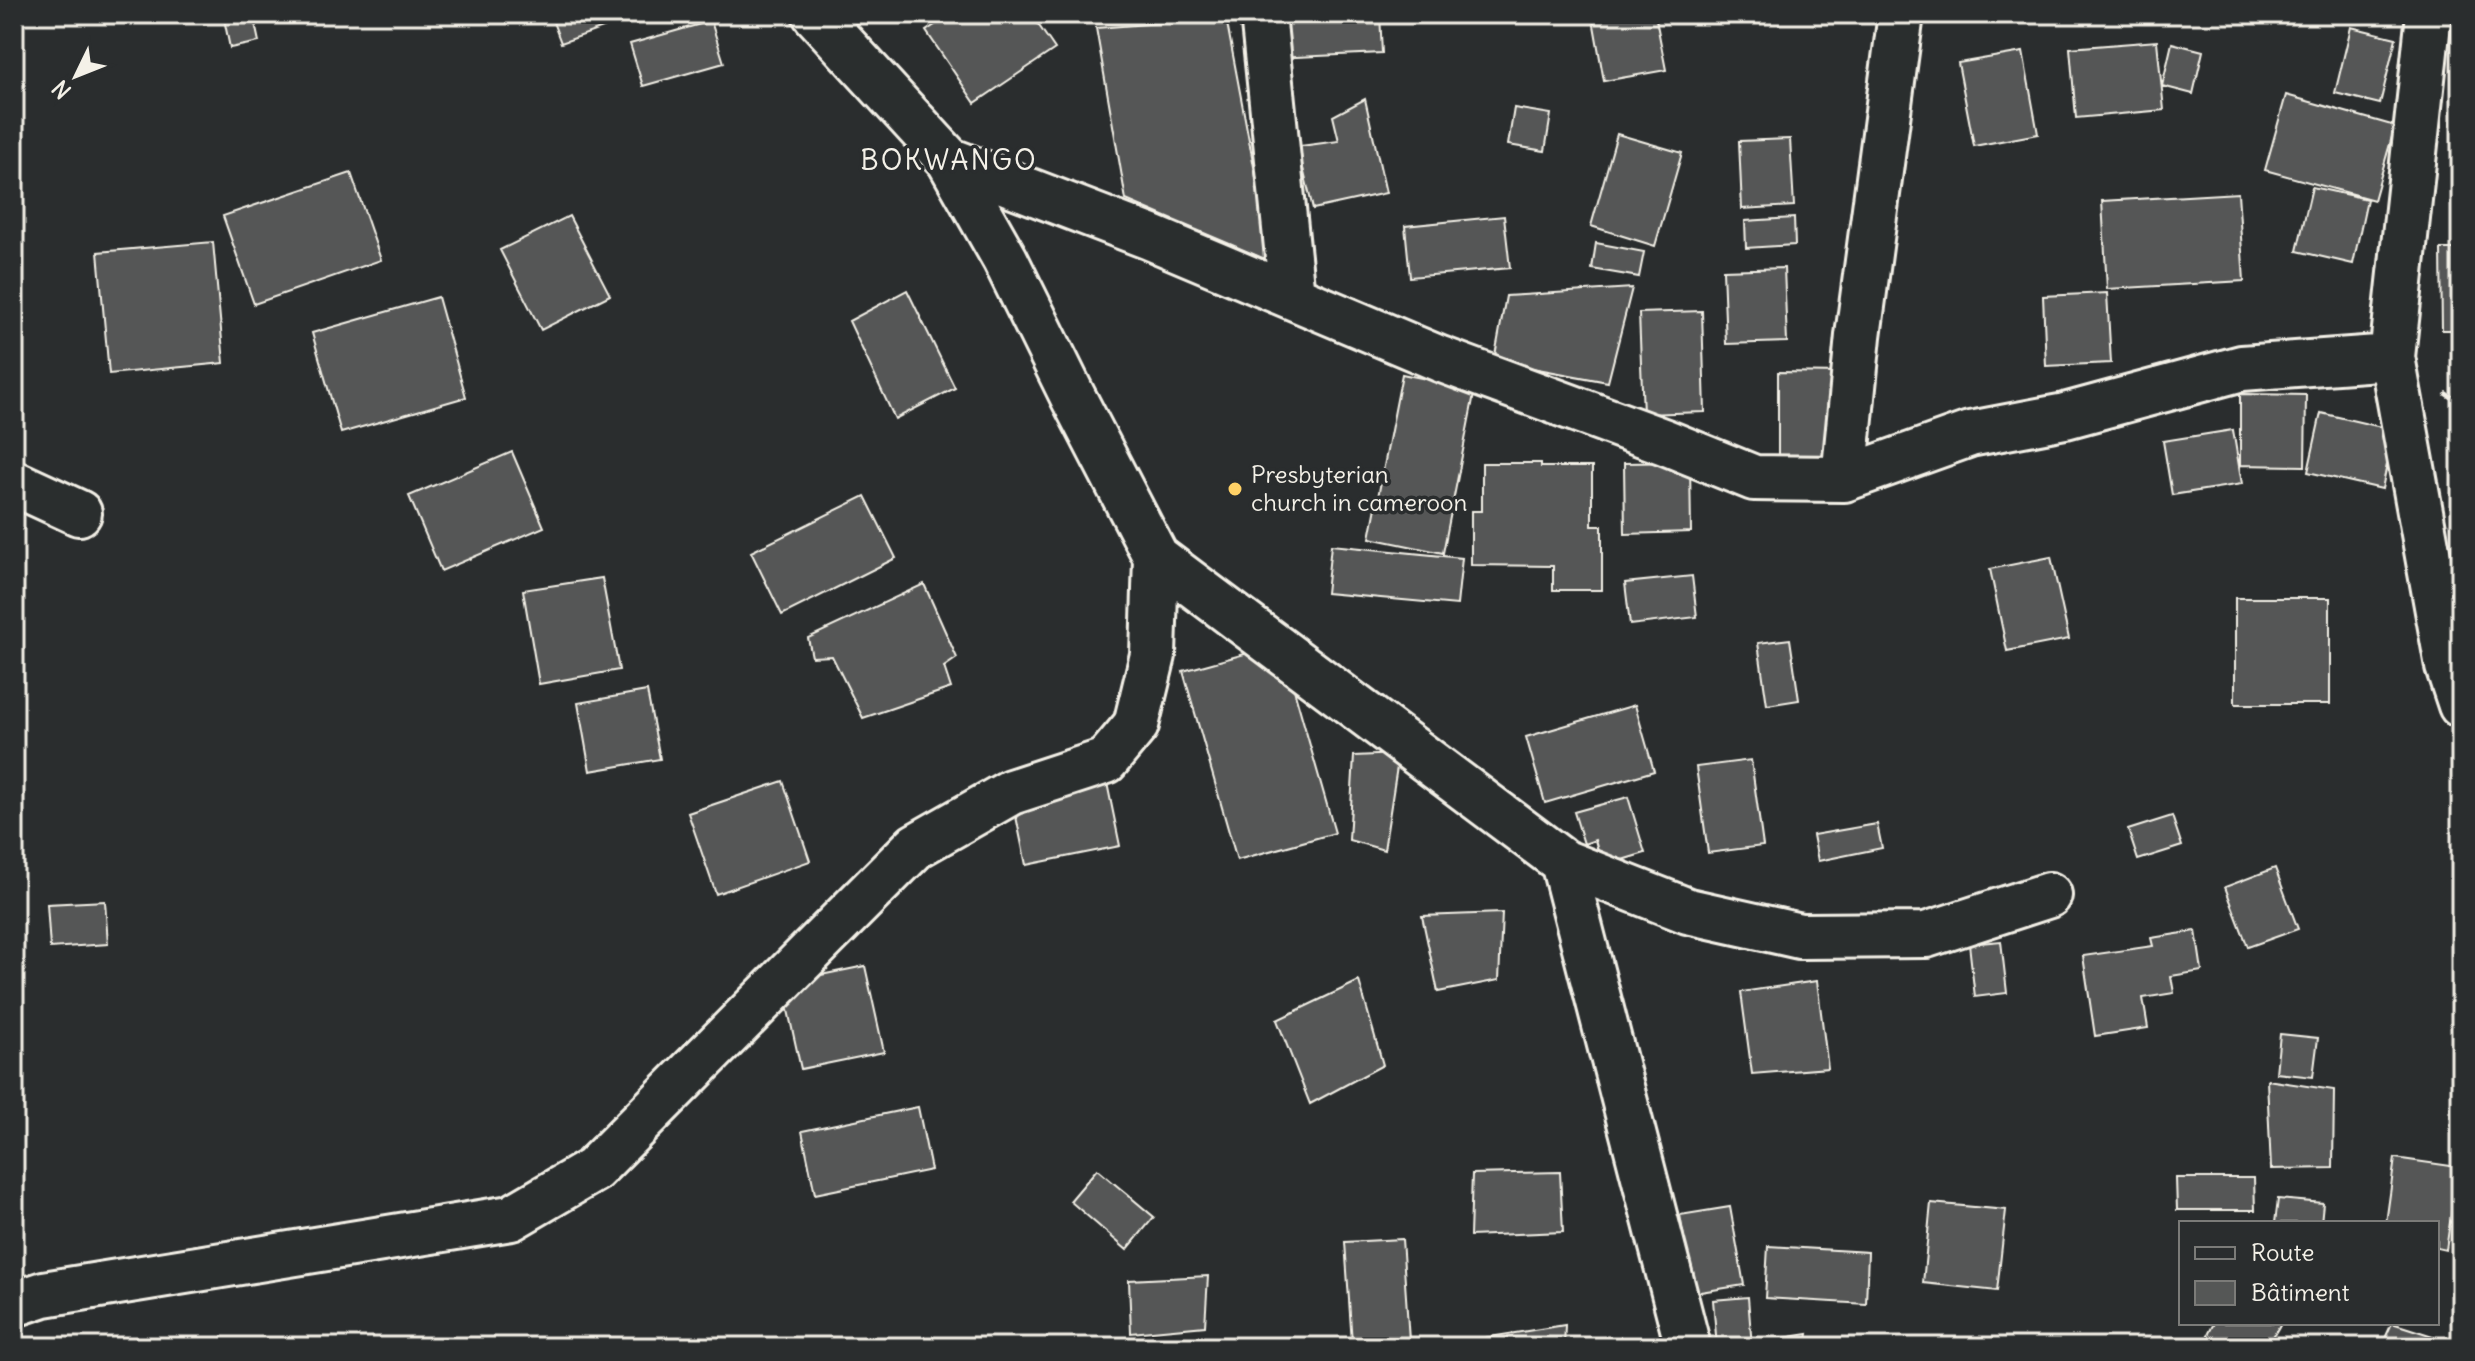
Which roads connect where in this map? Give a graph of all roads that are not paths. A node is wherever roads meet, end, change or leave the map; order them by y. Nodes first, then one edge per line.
1 (815, 14) edge
2 (1263, 14) edge
3 (1901, 14) edge
4 (2429, 14) edge
5 (949, 160) junction
6 (1292, 296) junction
7 (2392, 357) junction
8 (1844, 479) junction
9 (14, 483) edge
10 (79, 513) dead end
11 (1156, 557) junction
12 (2461, 705) edge
13 (1563, 862) junction
14 (2049, 895) dead end
15 (14, 1304) edge
16 (1688, 1347) edge

1 - 5 street
2 - 6 street
3 - 8 street
4 - 7 street
5 - 6 street
5 - 11 street
6 - 8 street
7 - 8 street
7 - 12 street
9 - 10 street
11 - 13 street
11 - 15 street
13 - 14 street
13 - 16 street

